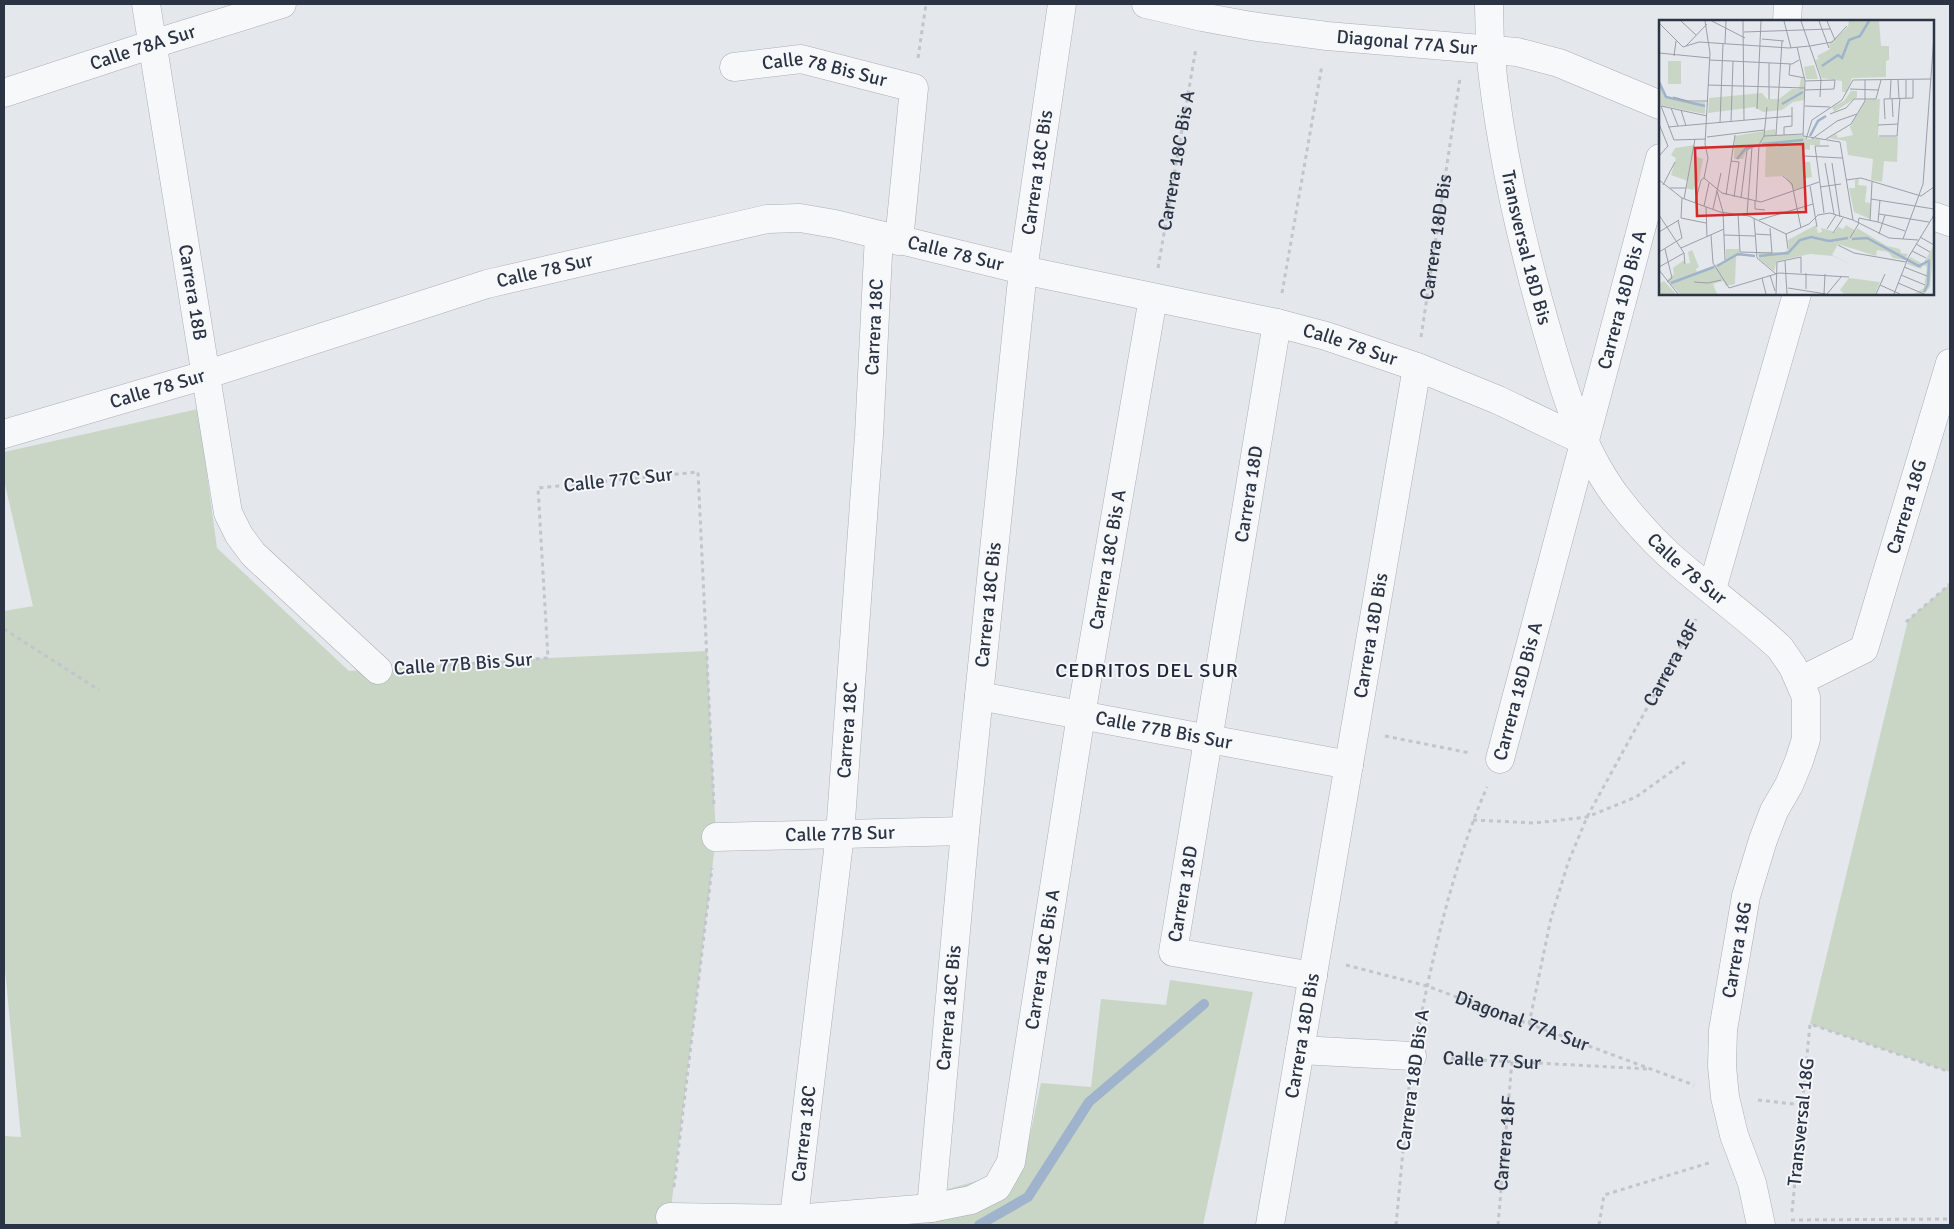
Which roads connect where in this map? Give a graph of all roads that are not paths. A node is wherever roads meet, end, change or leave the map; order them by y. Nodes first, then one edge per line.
1 (146, 4) edge
2 (282, 4) edge
3 (1062, 4) edge
4 (1146, 4) edge
5 (1489, 4) edge
6 (1788, 4) edge
7 (1211, 14) edge
8 (1787, 20) edge
9 (153, 44) junction
10 (1478, 48) junction
11 (734, 67) dead end
12 (914, 88) joint
13 (4, 93) edge
14 (1659, 104) edge
15 (1659, 162) edge
16 (1934, 216) edge
17 (1950, 222) edge
18 (889, 238) junction
19 (1023, 270) junction
20 (1797, 295) edge
21 (1153, 298) junction
22 (1277, 323) junction
23 (1950, 363) edge
24 (1417, 367) junction
25 (205, 375) junction
26 (4, 434) edge
27 (1584, 441) junction
28 (1712, 589) junction
29 (378, 670) road end
30 (1800, 681) junction
31 (978, 696) junction
32 (1081, 715) junction
33 (1209, 739) junction
34 (1500, 759) road end
35 (1349, 766) junction
36 (964, 831) junction
37 (840, 834) junction
38 (716, 837) dead end
39 (1314, 967) junction
40 (1300, 1050) junction
41 (1412, 1056) road end
42 (931, 1208) junction
43 (670, 1217) dead end
44 (794, 1222) edge
45 (1761, 1222) edge
46 (1270, 1225) edge

1 - 9 street, Carrera 18B
2 - 9 street, Calle 78A Sur
3 - 19 street, Carrera 18C Bis
4 - 7 street, Diagonal 77A Sur
5 - 10 street
6 - 8 street
7 - 10 street, Diagonal 77A Sur
9 - 13 street, Calle 78A Sur
9 - 25 street, Carrera 18B
10 - 14 street, Diagonal 77A Sur
10 - 27 street, Transversal 18D Bis
11 - 12 street, Calle 78 Bis Sur
12 - 18 street, Carrera 18C
15 - 27 street, Carrera 18D Bis A
16 - 17 street
18 - 19 street, Calle 78 Sur
18 - 25 street, Calle 78 Sur
18 - 37 street, Carrera 18C
19 - 21 street, Calle 78 Sur
19 - 31 street, Carrera 18C Bis
20 - 28 street
21 - 22 street, Calle 78 Sur
21 - 32 street, Carrera 18C Bis A
22 - 24 street, Calle 78 Sur
22 - 33 street, Carrera 18D
23 - 30 street, Carrera 18G
24 - 27 street, Calle 78 Sur
24 - 35 street, Carrera 18D Bis
25 - 26 street, Calle 78 Sur
25 - 29 street, Carrera 18B
27 - 28 street, Calle 78 Sur
27 - 34 street, Carrera 18D Bis A
28 - 30 street, Calle 78 Sur
30 - 45 street, Carrera 18G
31 - 32 street, Calle 77B Bis Sur
31 - 36 street, Carrera 18C Bis
32 - 33 street, Calle 77B Bis Sur
32 - 42 street, Carrera 18C Bis A
33 - 35 street, Calle 77B Bis Sur
33 - 39 street, Carrera 18D
35 - 39 street, Carrera 18D Bis
36 - 37 street, Calle 77B Sur
36 - 42 street, Carrera 18C Bis
37 - 38 street, Calle 77B Sur
37 - 44 street, Carrera 18C
39 - 40 street, Carrera 18D Bis
40 - 41 street
40 - 46 street, Carrera 18D Bis
42 - 44 street, Carrera 18C Bis A
43 - 44 street, Carrera 18C Bis A

